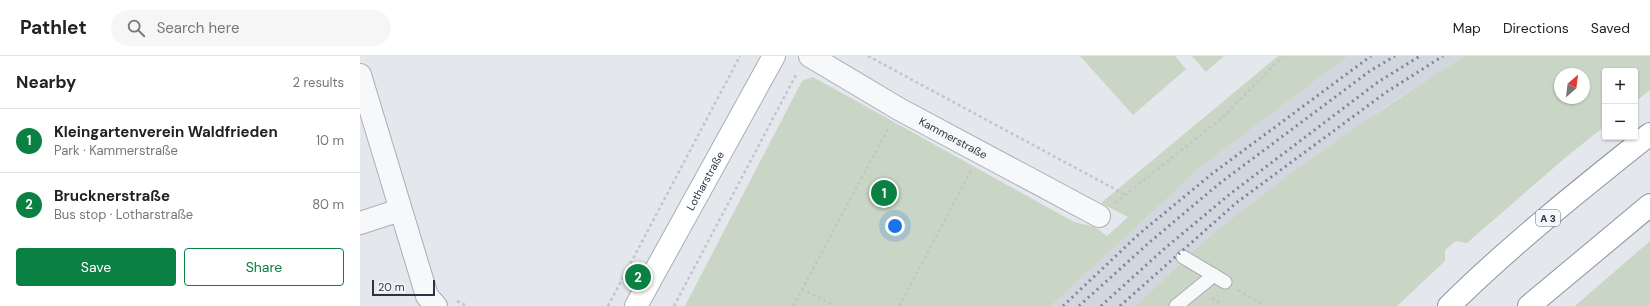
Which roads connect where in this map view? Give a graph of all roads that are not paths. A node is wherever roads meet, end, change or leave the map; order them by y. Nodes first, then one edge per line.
1 (774, 56) edge
2 (804, 63) edge
3 (360, 75) edge
4 (1650, 134) edge
5 (1650, 205) edge
6 (400, 210) junction
7 (1099, 216) road end
8 (360, 223) edge
9 (1183, 257) dead end
10 (436, 306) edge
11 (636, 306) edge
12 (1176, 306) edge
13 (1449, 306) edge
14 (1530, 306) edge

1 - 11 main road, Lotharstraße
2 - 7 street, Kammerstraße
3 - 6 street
4 - 13 main road, A 3
5 - 14 main road
6 - 8 street
6 - 10 street
9 - 12 lane

